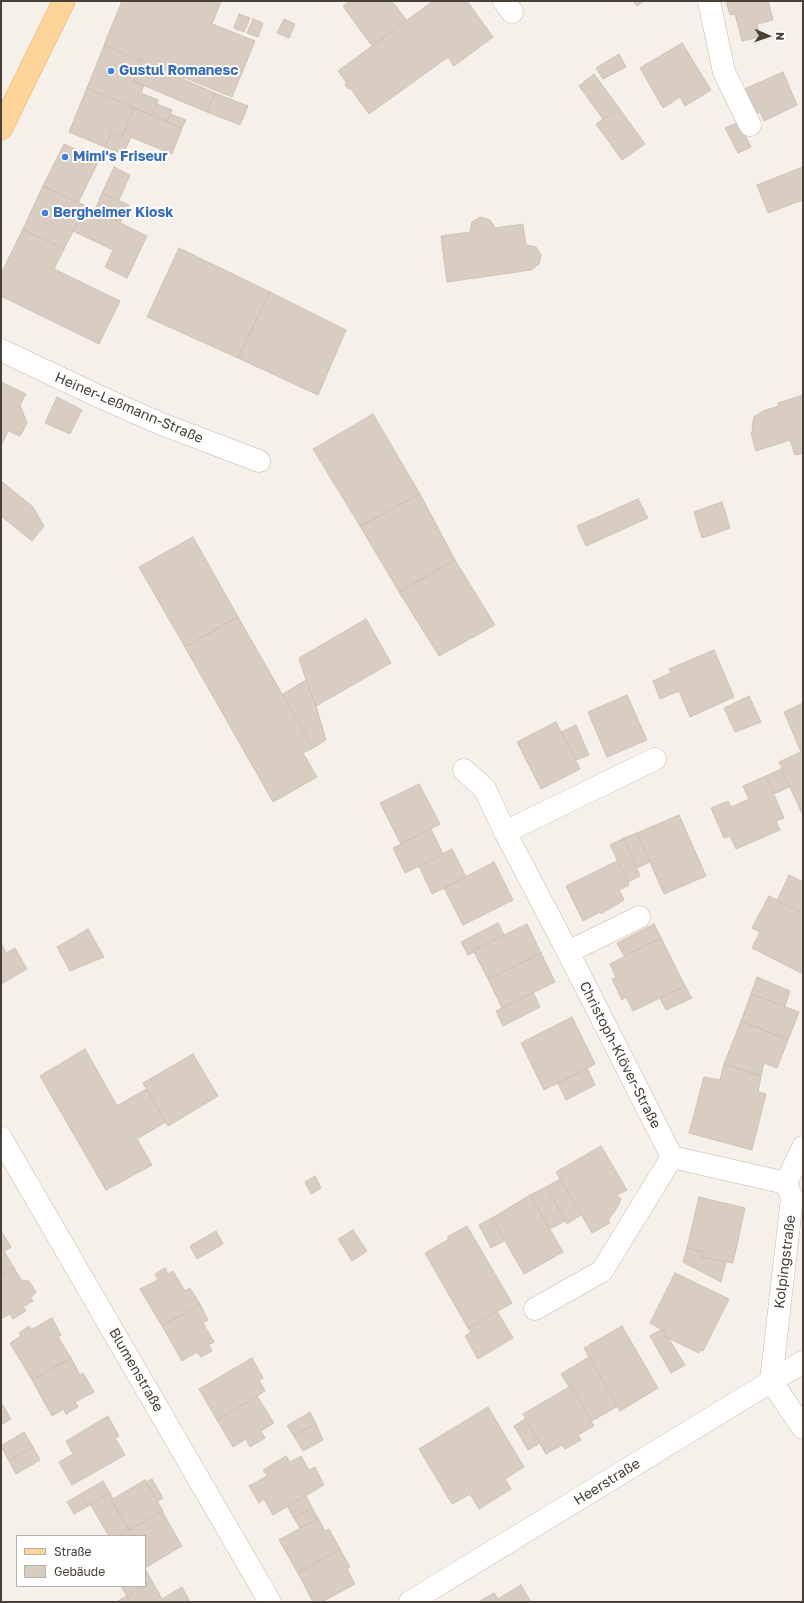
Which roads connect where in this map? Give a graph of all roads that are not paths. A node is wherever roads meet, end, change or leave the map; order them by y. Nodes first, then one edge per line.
1 (64, 1) edge
2 (709, 1) edge
3 (750, 125) dead end
4 (1, 129) edge
5 (1, 350) edge
6 (259, 461) dead end
7 (655, 758) dead end
8 (464, 770) dead end
9 (505, 832) junction
10 (639, 917) dead end
11 (568, 952) junction
12 (1, 1138) edge
13 (803, 1147) edge
14 (672, 1157) junction
15 (786, 1183) junction
16 (535, 1309) dead end
17 (803, 1362) edge
18 (771, 1381) junction
19 (803, 1428) edge
20 (270, 1602) edge
21 (410, 1602) edge

1 - 4 main road
2 - 3 street
5 - 6 street, Heiner-Leßmann-Straße
7 - 9 street
8 - 9 street, Christoph-Klöver-Straße
9 - 11 street, Christoph-Klöver-Straße
10 - 11 street
11 - 14 street, Christoph-Klöver-Straße
12 - 20 street, Blumenstraße
13 - 15 street
14 - 15 street
14 - 16 street
15 - 18 street, Kolpingstraße
17 - 18 street, Heerstraße
18 - 19 street
18 - 21 street, Heerstraße

